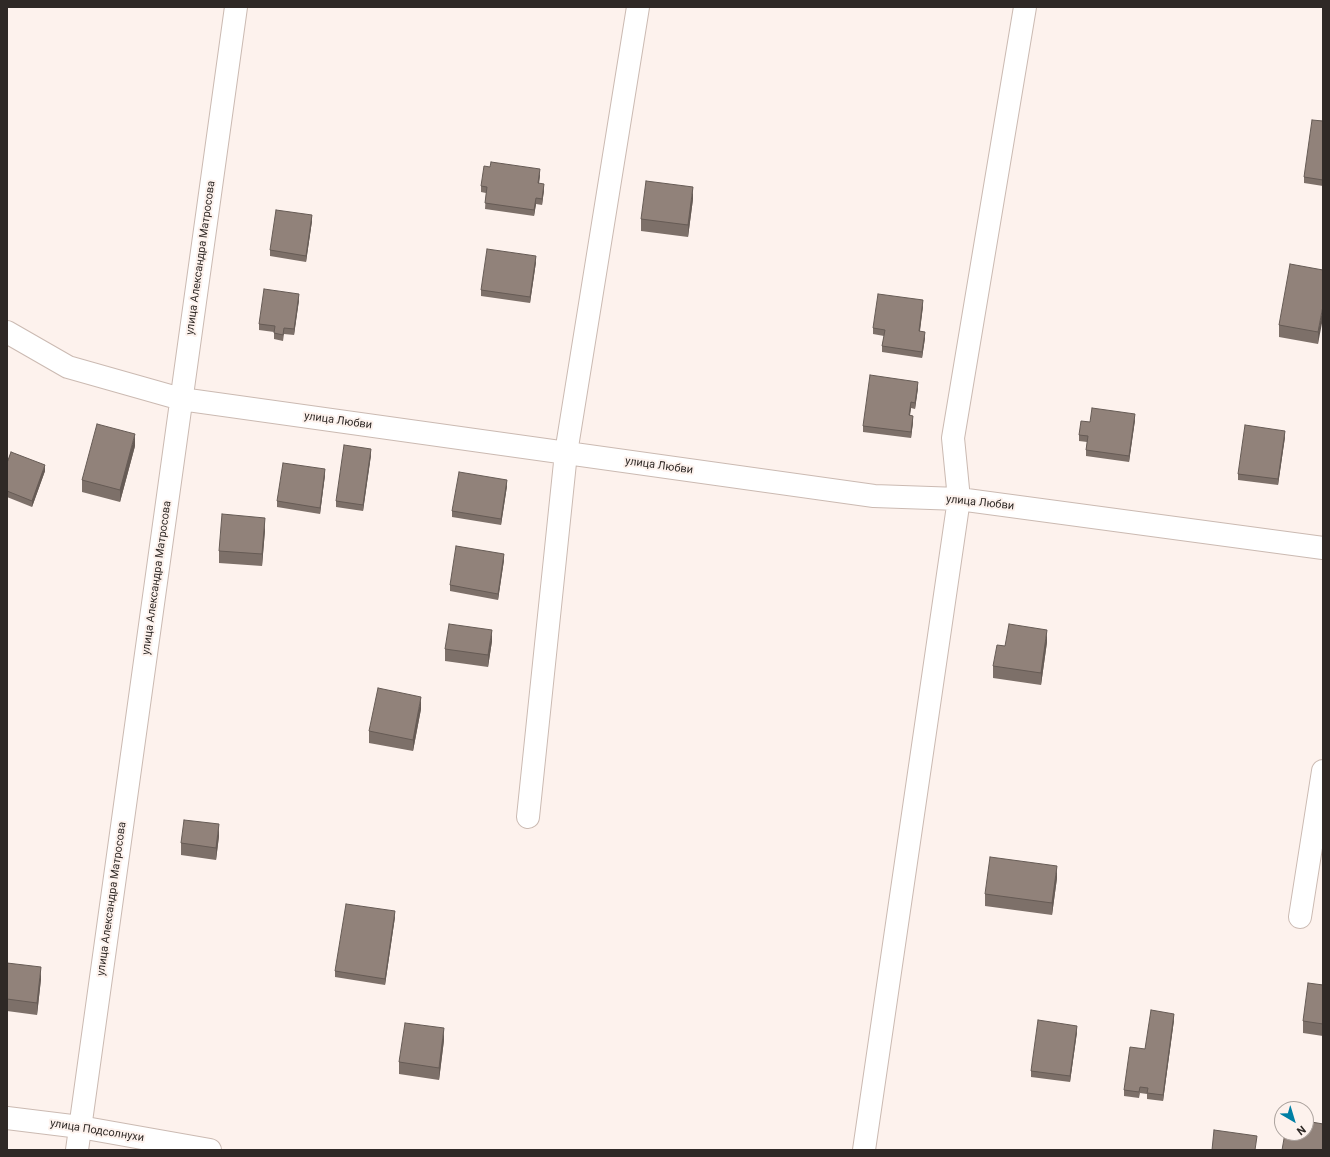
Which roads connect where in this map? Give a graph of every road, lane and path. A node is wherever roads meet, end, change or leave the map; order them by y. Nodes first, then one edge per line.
1 (236, 7) edge
2 (638, 7) edge
3 (1025, 7) edge
4 (7, 332) edge
5 (181, 399) junction
6 (566, 453) junction
7 (959, 499) junction
8 (1323, 548) edge
9 (1323, 771) edge
10 (528, 818) dead end
11 (1300, 917) dead end
12 (7, 1118) edge
13 (80, 1127) junction
14 (77, 1150) edge
15 (210, 1150) edge
16 (864, 1150) edge

1 - 5 street, улица Александра Матросова
2 - 6 street
3 - 7 street
4 - 5 street, улица Любви
5 - 6 street, улица Любви
5 - 13 street, улица Александра Матросова
6 - 7 street, улица Любви
6 - 10 street
7 - 8 street, улица Любви
7 - 16 street
9 - 11 street
12 - 13 street, улица Подсолнухи
13 - 14 street, улица Александра Матросова
13 - 15 street, улица Подсолнухи

